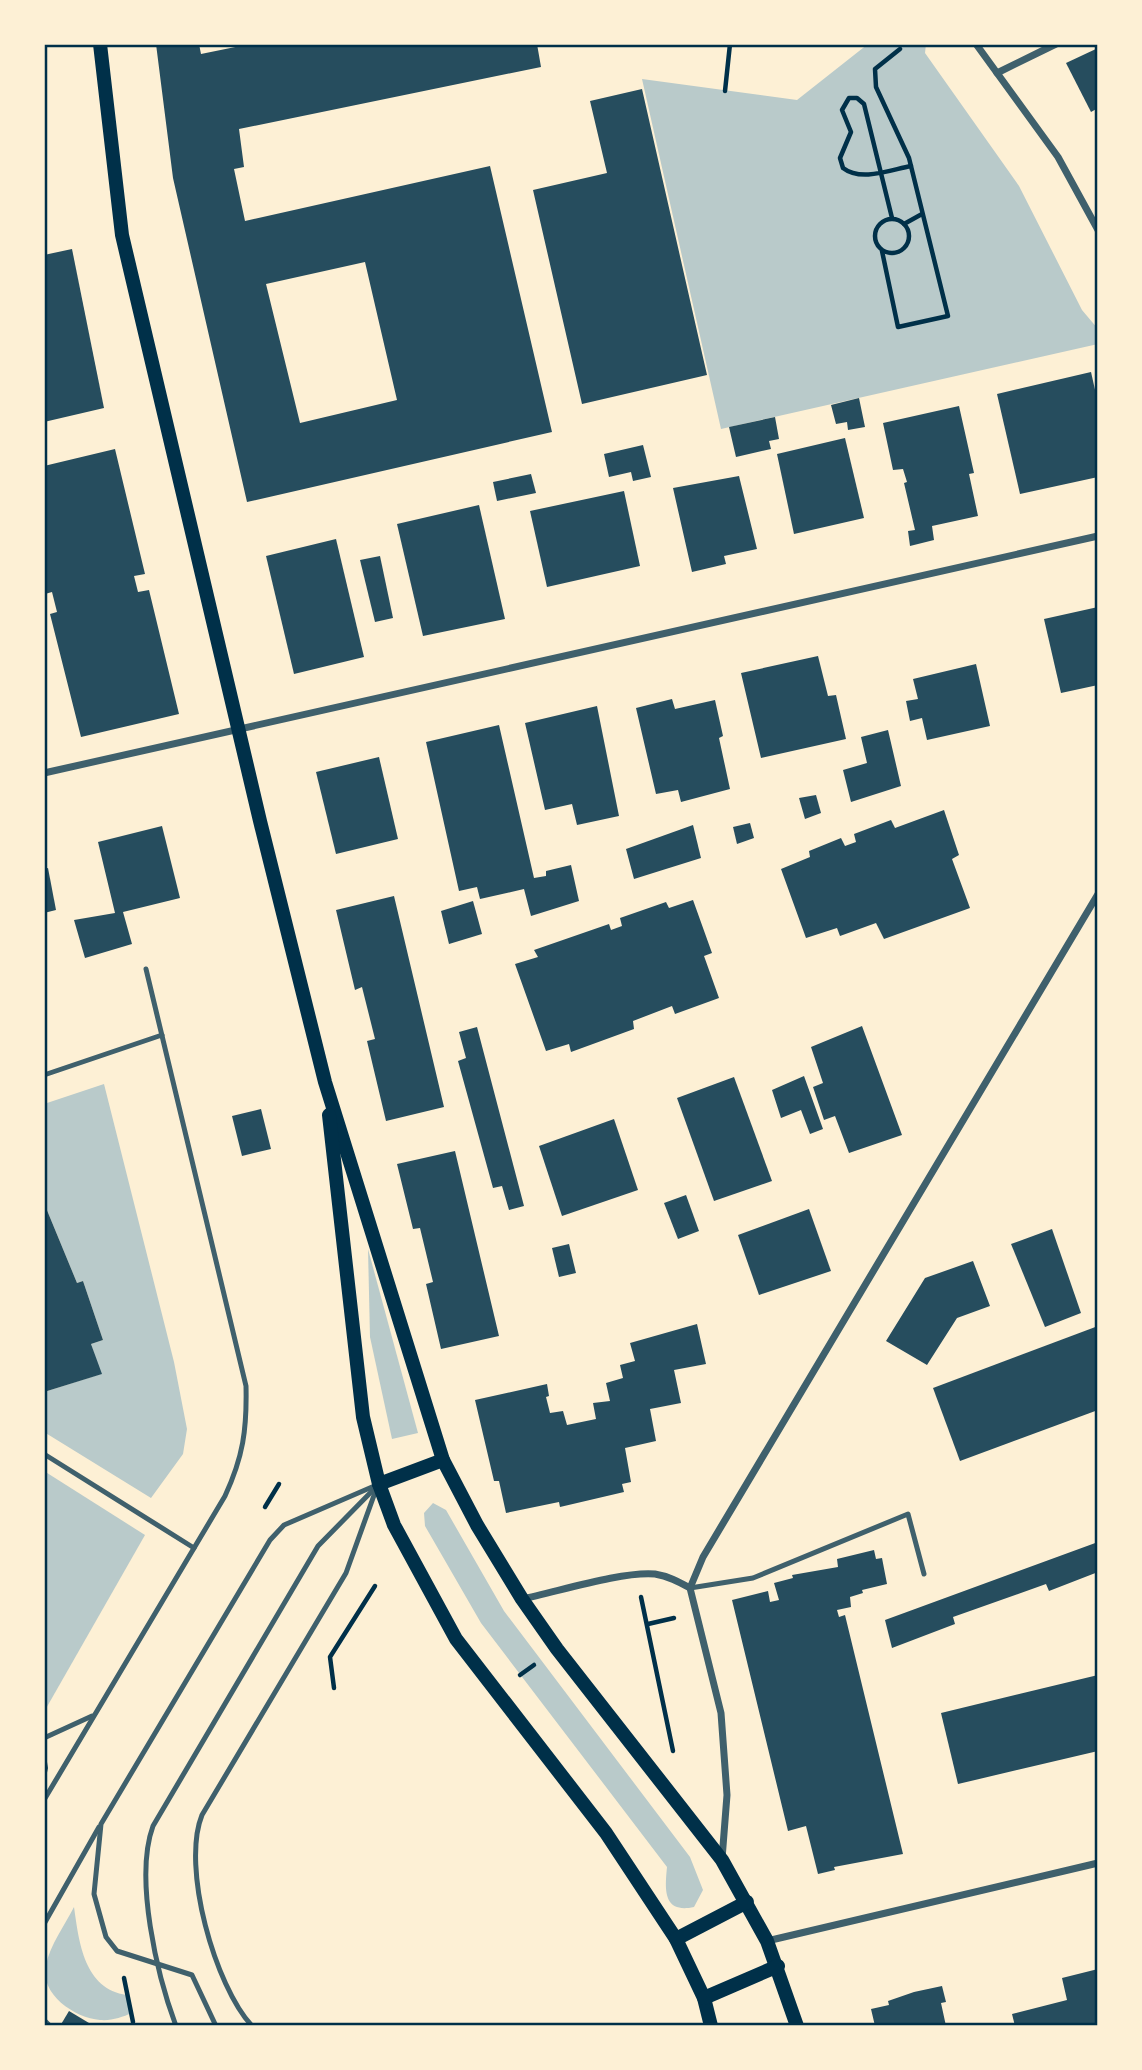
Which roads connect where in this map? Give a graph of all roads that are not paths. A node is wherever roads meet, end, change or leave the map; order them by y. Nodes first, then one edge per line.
1 (100, 44) edge
2 (976, 44) edge
3 (1056, 44) edge
4 (997, 73) junction
5 (1098, 230) edge
6 (1098, 536) edge
7 (239, 728) junction
8 (44, 773) edge
9 (1098, 894) edge
10 (146, 969) dead end
11 (162, 1035) junction
12 (44, 1075) edge
13 (325, 1082) junction
14 (44, 1454) edge
15 (443, 1460) junction
16 (379, 1484) junction
17 (194, 1548) junction
18 (924, 1574) dead end
19 (690, 1588) junction
20 (522, 1599) junction
21 (94, 1715) junction
22 (44, 1738) edge
23 (44, 1800) edge
24 (101, 1824) junction
25 (722, 1860) junction
26 (1098, 1863) edge
27 (747, 1902) junction
28 (44, 1924) edge
29 (676, 1939) junction
30 (767, 1941) junction
31 (778, 1966) junction
32 (704, 1998) junction
33 (44, 2020) edge
34 (50, 2026) edge
35 (176, 2026) edge
36 (216, 2026) edge
37 (252, 2026) edge
38 (711, 2026) edge
39 (797, 2026) edge

1 - 7 main road
2 - 4 street
3 - 4 street
4 - 5 street
6 - 7 street
7 - 8 street
7 - 13 main road
9 - 19 street
10 - 11 lane
11 - 12 lane
11 - 17 lane
13 - 15 main road
13 - 16 main road
14 - 17 lane
15 - 16 main road
15 - 20 main road
16 - 24 lane
16 - 29 main road
16 - 35 lane
16 - 37 lane
17 - 21 lane
18 - 19 lane
19 - 20 street
19 - 25 street
20 - 25 main road
21 - 22 lane
21 - 23 lane
24 - 28 lane
24 - 36 lane
25 - 27 main road
26 - 30 street
27 - 29 main road
27 - 30 main road
29 - 32 main road
30 - 31 main road
31 - 32 main road
31 - 39 main road
32 - 38 main road
33 - 34 lane

